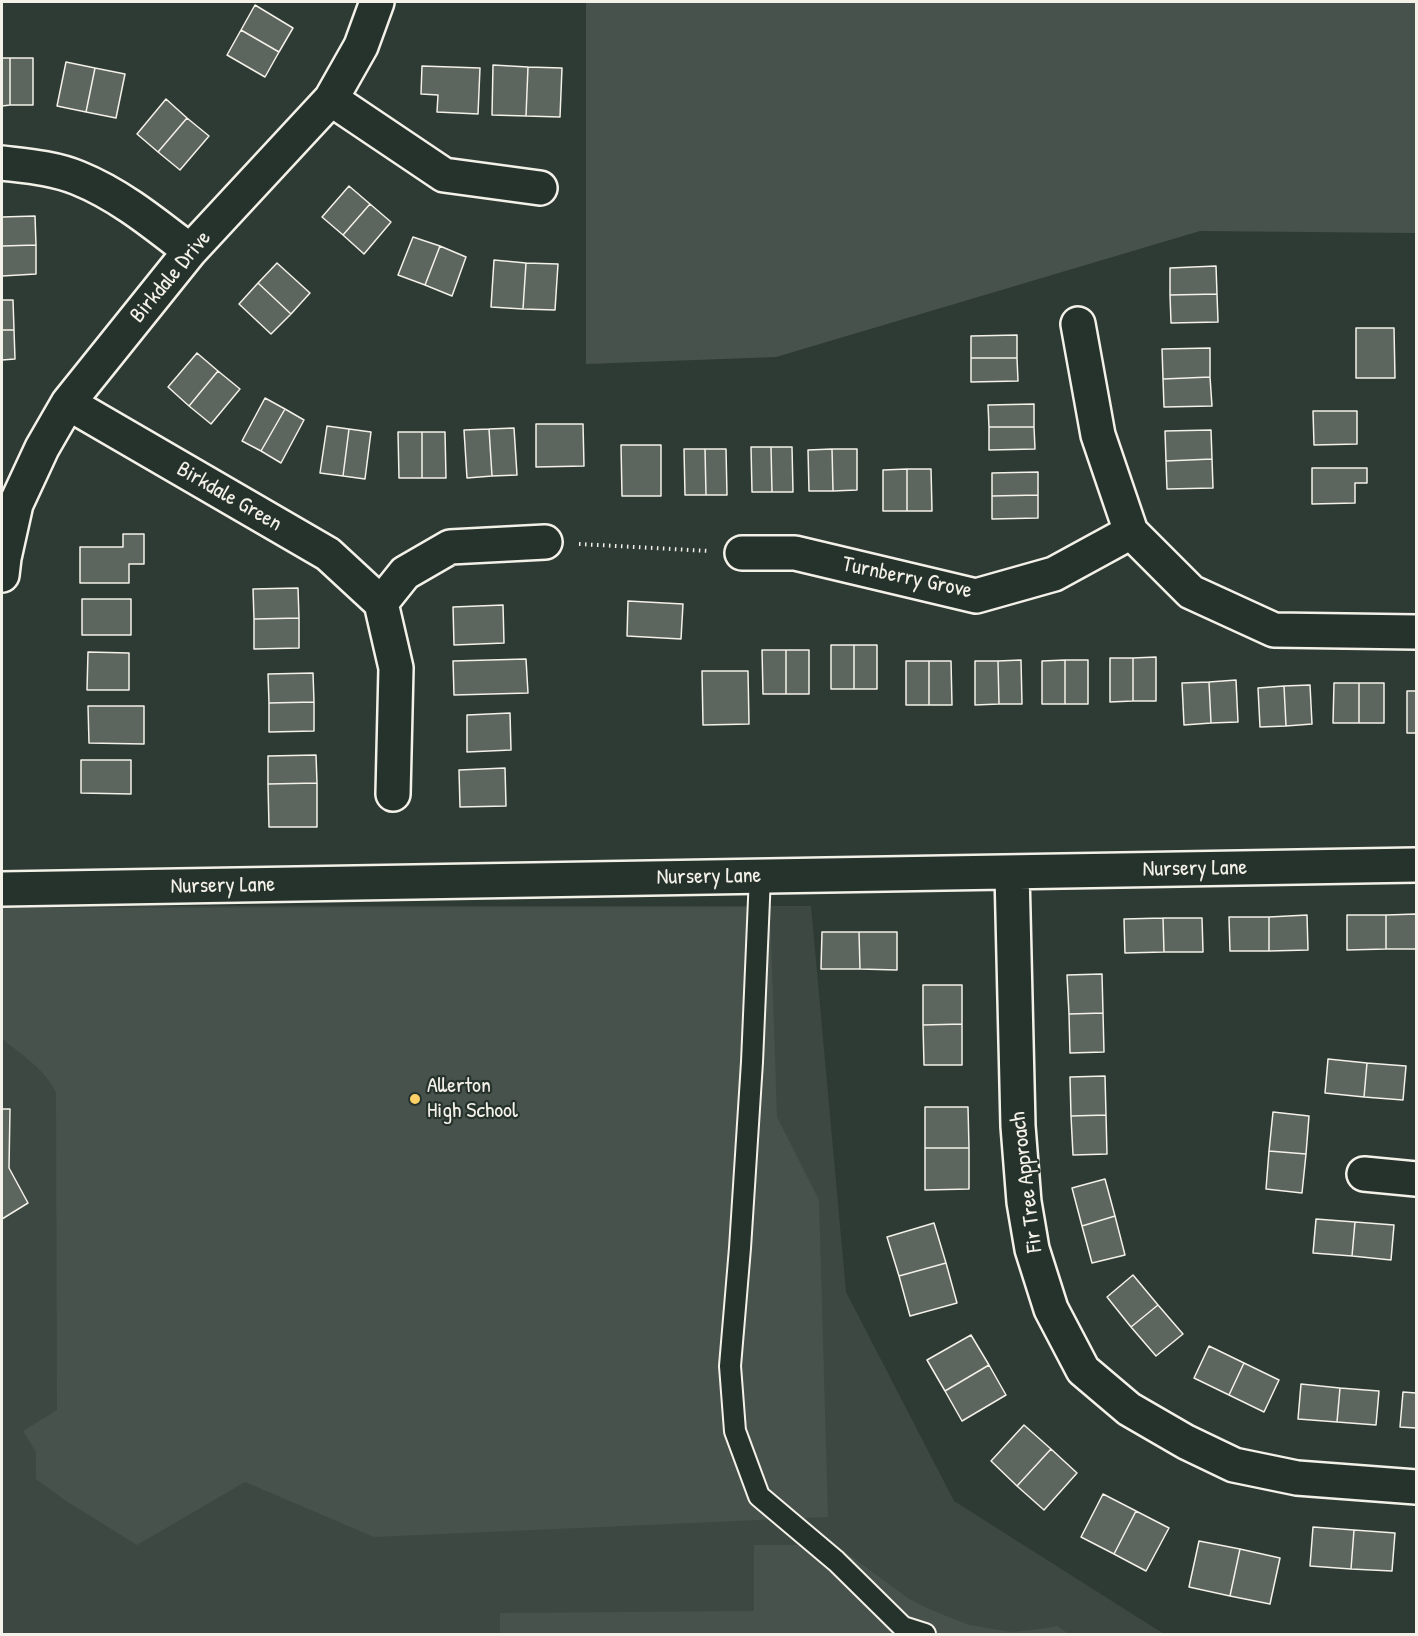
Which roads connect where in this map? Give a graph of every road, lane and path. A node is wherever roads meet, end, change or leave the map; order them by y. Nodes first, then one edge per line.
1 (377, 2) edge
2 (331, 99) junction
3 (2, 163) edge
4 (540, 188) dead end
5 (190, 251) junction
6 (1078, 324) dead end
7 (68, 404) junction
8 (1131, 532) junction
9 (545, 542) joint
10 (742, 553) joint
11 (2, 575) edge
12 (381, 603) junction
13 (1416, 632) edge
14 (393, 794) dead end
15 (1416, 866) edge
16 (1012, 872) junction
17 (760, 876) junction
18 (2, 889) edge
19 (1364, 1174) dead end
20 (1416, 1179) edge
21 (1416, 1487) edge
22 (925, 1635) edge

1 - 2 street, Birkdale Drive
2 - 4 street
2 - 5 street, Birkdale Drive
3 - 5 street
5 - 7 street, Birkdale Drive
6 - 8 street
7 - 11 street, Birkdale Drive
7 - 12 street, Birkdale Green
8 - 10 street, Turnberry Grove
8 - 13 street
9 - 10 path
9 - 12 street
12 - 14 street
15 - 16 street, Nursery Lane
16 - 17 street, Nursery Lane
16 - 21 street, Fir Tree Approach
17 - 18 street, Nursery Lane
17 - 22 lane
19 - 20 street

